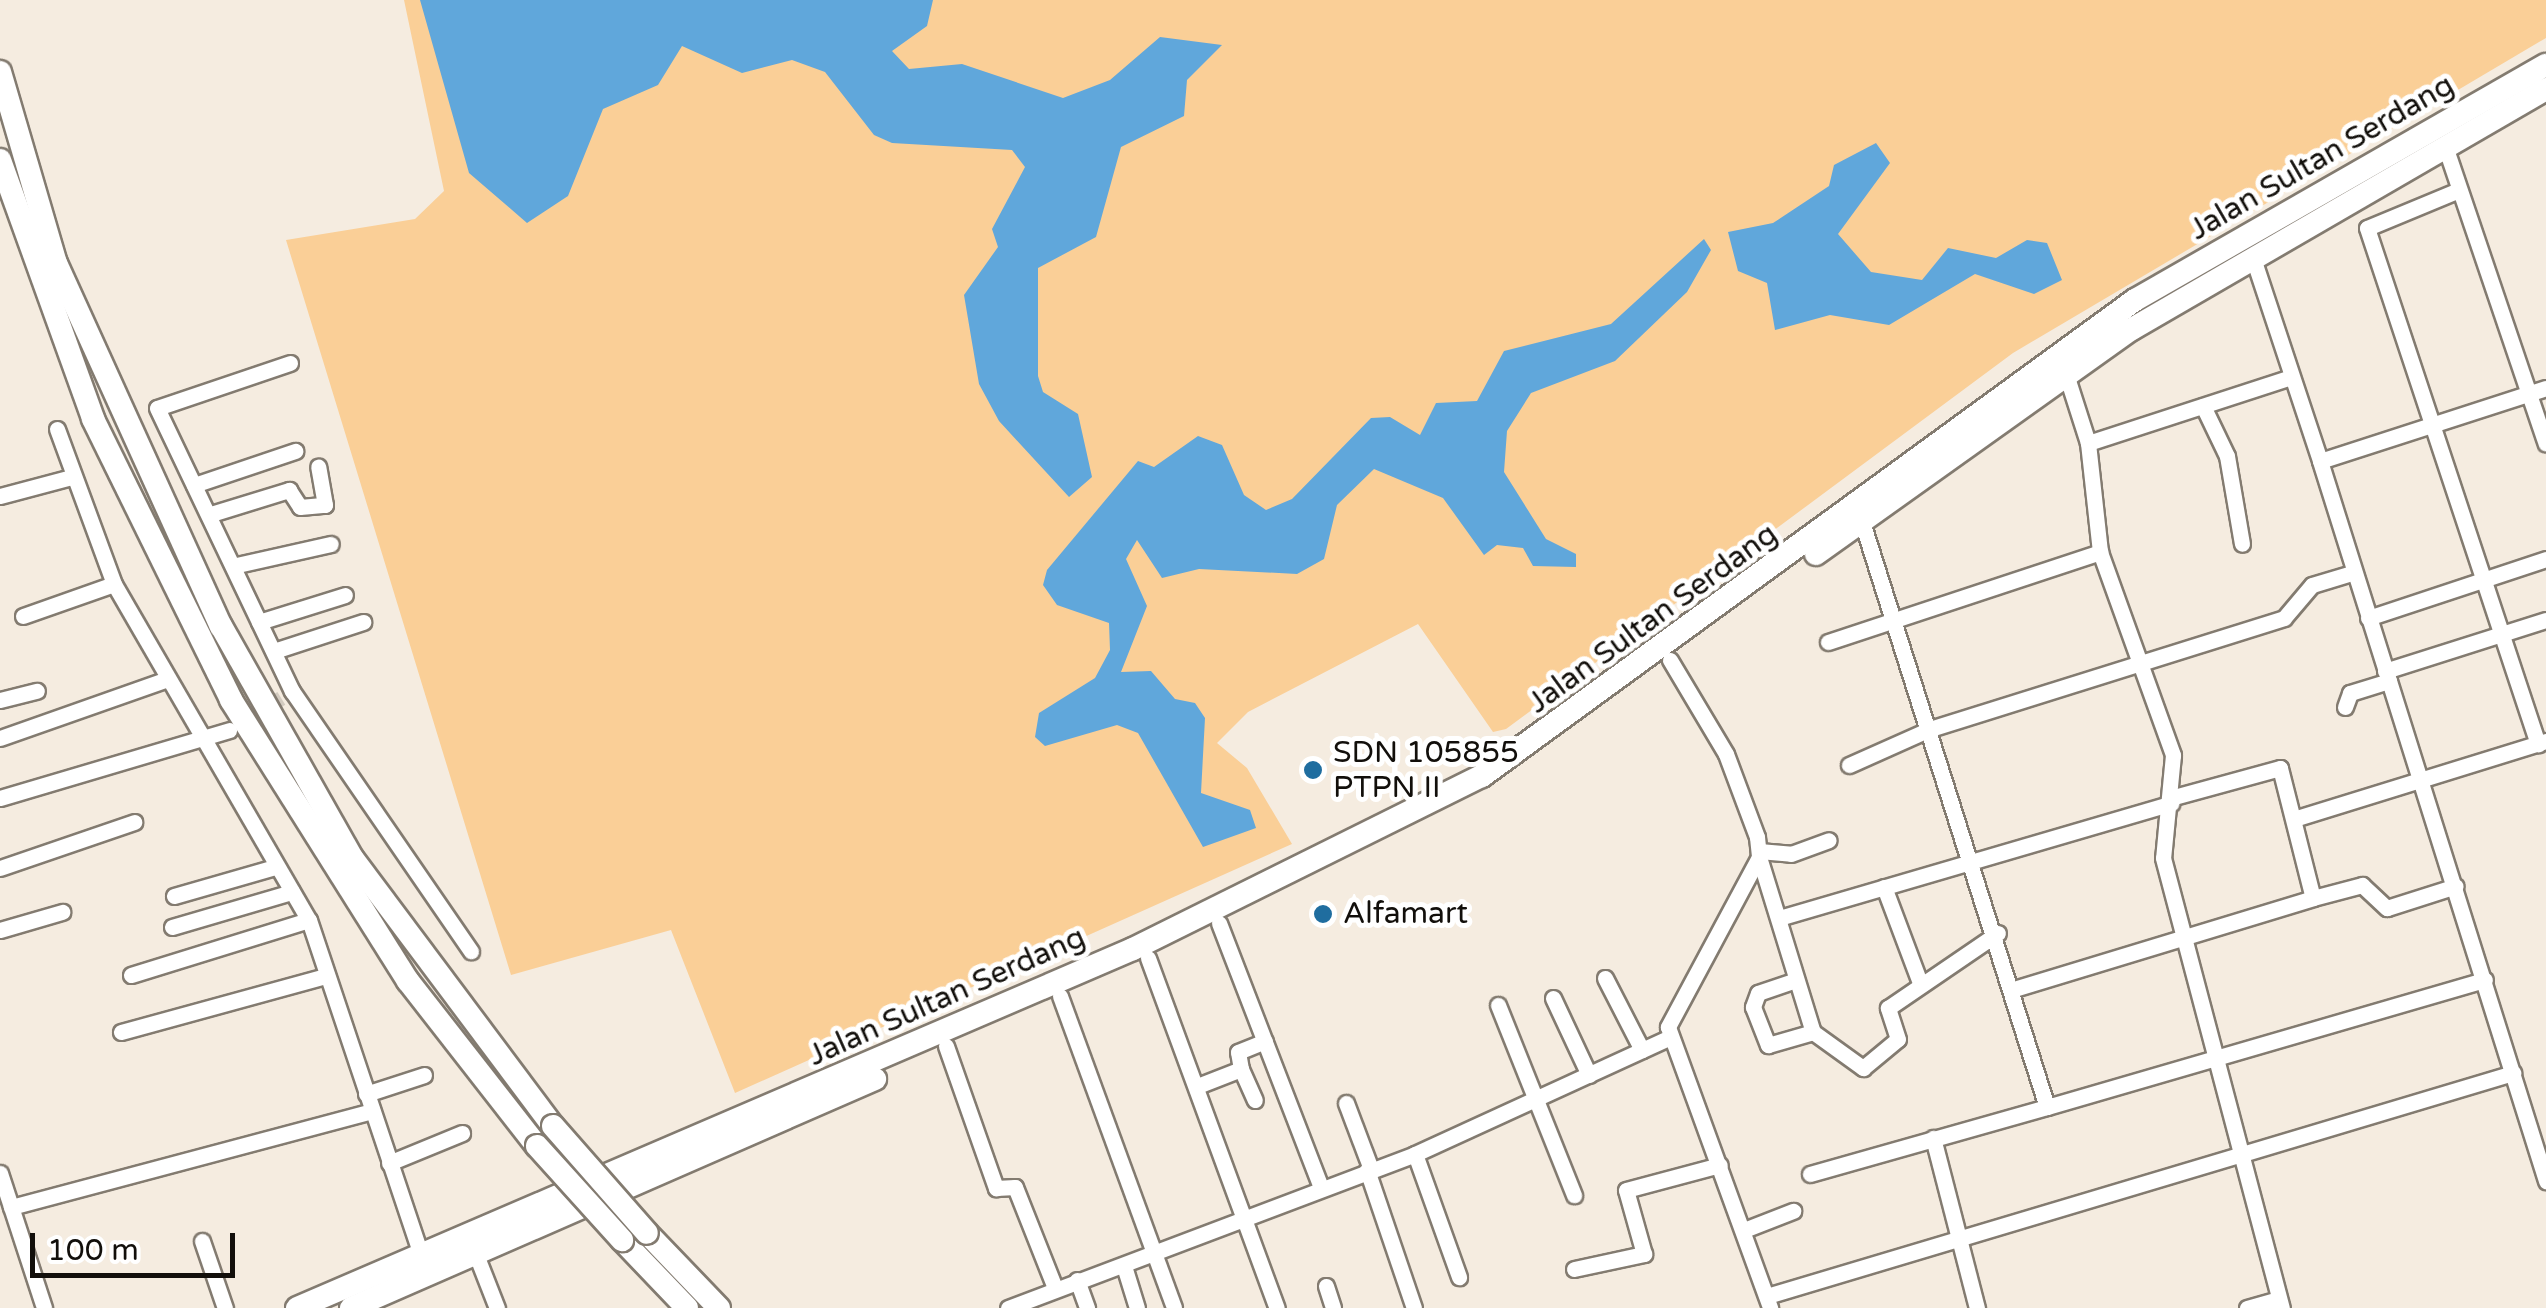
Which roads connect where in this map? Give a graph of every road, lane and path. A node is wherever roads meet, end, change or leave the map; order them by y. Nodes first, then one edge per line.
1 (2546, 65) edge
2 (0, 72) edge
3 (2546, 89) edge
4 (2446, 149) junction
5 (0, 160) edge
6 (2454, 192) junction
7 (2252, 258) junction
8 (290, 363) dead end
9 (2060, 366) junction
10 (2291, 377) junction
11 (2546, 388) edge
12 (2528, 393) junction
13 (2202, 406) junction
14 (2433, 424) junction
15 (57, 430) dead end
16 (2088, 443) junction
17 (2546, 444) edge
18 (295, 451) dead end
19 (2320, 461) junction
20 (318, 467) dead end
21 (72, 477) junction
22 (194, 485) junction
23 (0, 496) edge
24 (211, 514) junction
25 (1862, 522) junction
26 (331, 544) dead end
27 (2242, 544) dead end
28 (2100, 552) junction
29 (2546, 559) edge
30 (236, 566) junction
31 (2352, 572) junction
32 (2483, 579) junction
33 (114, 584) junction
34 (345, 595) dead end
35 (23, 616) dead end
36 (1898, 616) junction
37 (2368, 618) junction
38 (2546, 620) edge
39 (259, 622) junction
40 (363, 622) dead end
41 (2501, 635) junction
42 (1828, 642) dead end
43 (274, 651) junction
44 (1670, 660) junction
45 (2143, 666) junction
46 (2387, 676) junction
47 (165, 680) junction
48 (38, 691) dead end
49 (0, 700) edge
50 (2345, 707) dead end
51 (1930, 729) junction
52 (229, 730) tunnel mouth
53 (0, 738) edge
54 (197, 738) junction
55 (2542, 742) edge
56 (1849, 765) dead end
57 (2422, 776) junction
58 (0, 798) edge
59 (2173, 800) junction
60 (2297, 818) junction
61 (134, 822) dead end
62 (1829, 840) dead end
63 (1759, 854) junction
64 (1974, 860) junction
65 (275, 866) junction
66 (0, 868) edge
67 (2456, 886) junction
68 (1884, 887) junction
69 (292, 892) junction
70 (174, 896) dead end
71 (2313, 898) junction
72 (62, 912) dead end
73 (1779, 918) junction
74 (308, 920) junction
75 (1218, 922) junction
76 (172, 927) dead end
77 (0, 930) edge
78 (1998, 934) junction
79 (2183, 934) junction
80 (471, 950) dead end
81 (1148, 958) junction
82 (131, 974) dead end
83 (326, 976) junction
84 (1605, 978) dead end
85 (1796, 980) junction
86 (2484, 980) junction
87 (1920, 983) junction
88 (2014, 989) junction
89 (1060, 996) junction
90 (1553, 998) dead end
91 (1498, 1006) dead end
92 (120, 1032) dead end
93 (1813, 1032) junction
94 (1670, 1037) junction
95 (1266, 1041) junction
96 (946, 1046) junction
97 (1642, 1050) junction
98 (2213, 1060) junction
99 (1241, 1069) junction
100 (2513, 1072) junction
101 (424, 1075) dead end
102 (1589, 1076) junction
103 (1200, 1085) junction
104 (366, 1094) junction
105 (1535, 1098) junction
106 (1255, 1100) dead end
107 (1346, 1103) dead end
108 (2047, 1107) junction
109 (372, 1111) junction
110 (766, 1119) junction
111 (462, 1132) dead end
112 (1933, 1138) junction
113 (1414, 1154) junction
114 (2240, 1160) junction
115 (389, 1163) junction
116 (1720, 1165) junction
117 (1369, 1169) junction
118 (0, 1173) edge
119 (1810, 1174) dead end
120 (2546, 1180) edge
121 (1321, 1188) junction
122 (1574, 1195) dead end
123 (12, 1206) junction
124 (1793, 1212) dead end
125 (1243, 1217) junction
126 (1744, 1230) junction
127 (1960, 1238) junction
128 (202, 1241) dead end
129 (421, 1254) junction
130 (1157, 1255) junction
131 (477, 1256) junction
132 (1124, 1266) junction
133 (1574, 1269) dead end
134 (1460, 1277) dead end
135 (1077, 1280) junction
136 (1326, 1286) dead end
137 (1054, 1288) junction
138 (1768, 1302) edge
139 (2280, 1304) edge
140 (44, 1308) edge
141 (226, 1308) edge
142 (297, 1308) edge
143 (351, 1308) edge
144 (497, 1308) edge
145 (687, 1308) edge
146 (719, 1308) edge
147 (1008, 1308) edge
148 (1087, 1308) edge
149 (1137, 1308) edge
150 (1174, 1308) edge
151 (1277, 1308) edge
152 (1333, 1308) edge
153 (1414, 1308) edge
154 (1977, 1308) edge
155 (2246, 1308) edge

1 - 9 highway, Jalan Sultan Serdang
2 - 146 highway, bridge
3 - 4 highway, Jalan Sultan Serdang
4 - 6 street
4 - 7 highway, Jalan Sultan Serdang
5 - 145 highway, bridge
6 - 12 street
6 - 14 street
7 - 9 highway, Jalan Sultan Serdang
7 - 10 street
8 - 22 street
9 - 16 street
9 - 25 highway, Jalan Sultan Serdang
9 - 110 highway, Jalan Sultan Serdang
10 - 13 street
10 - 19 street
11 - 12 street
12 - 14 street
12 - 17 street
13 - 16 street
13 - 27 street
14 - 19 street
14 - 32 street
15 - 21 street
16 - 28 street
18 - 22 street
19 - 31 street
20 - 24 street
21 - 23 street
21 - 33 street
22 - 24 street
24 - 30 street
25 - 36 street
25 - 44 highway, Jalan Sultan Serdang
26 - 30 street
28 - 36 street
28 - 45 street
29 - 32 street
30 - 39 street
31 - 37 street
31 - 45 street
32 - 37 street
32 - 41 street
33 - 35 street
33 - 47 street
34 - 39 street
36 - 42 street
36 - 51 street
37 - 46 street
38 - 41 street
39 - 43 street
40 - 43 street
41 - 46 street
41 - 55 street
43 - 80 street
44 - 63 street
44 - 75 highway, Jalan Sultan Serdang
45 - 51 street
45 - 59 street
46 - 50 street
46 - 57 street
47 - 53 street
47 - 54 street
48 - 49 street
51 - 56 street
51 - 64 street
52 - 54 street
54 - 58 street
54 - 65 street
55 - 57 street
57 - 60 street
57 - 67 street
59 - 60 street
59 - 64 street
59 - 79 street
60 - 71 street
61 - 66 street
62 - 63 street
63 - 73 street
63 - 94 street
64 - 68 street
64 - 78 street
65 - 69 street
65 - 70 street
67 - 71 street
67 - 86 street
68 - 73 street
68 - 87 street
69 - 74 street
69 - 76 street
71 - 79 street
72 - 77 street
73 - 85 street
74 - 82 street
74 - 83 street
75 - 81 highway, Jalan Sultan Serdang
75 - 95 street
78 - 87 street
78 - 88 street
79 - 88 street
79 - 98 street
81 - 89 highway, Jalan Sultan Serdang
81 - 103 street
83 - 92 street
83 - 104 street
84 - 97 street
85 - 93 street
85 - 93 street
86 - 98 street
86 - 100 street
87 - 93 street
88 - 108 street
89 - 96 highway, Jalan Sultan Serdang
89 - 130 street
90 - 102 street
91 - 105 street
94 - 97 street
94 - 116 street
95 - 99 street
95 - 121 street
96 - 110 highway, Jalan Sultan Serdang
96 - 137 street
97 - 102 street
98 - 108 street
98 - 114 street
99 - 103 street
99 - 106 street
100 - 114 street
100 - 120 street
101 - 104 street
102 - 105 street
103 - 125 street
104 - 109 street
105 - 113 street
105 - 122 street
107 - 117 street
108 - 112 street
109 - 115 street
109 - 123 street
110 - 129 highway, Jalan Sultan Serdang
110 - 131 highway, Jalan Sultan Serdang
111 - 115 street
112 - 119 street
112 - 127 street
113 - 117 street
113 - 134 street
114 - 127 street
114 - 139 street
115 - 129 street
116 - 126 street
116 - 133 street
117 - 121 street
117 - 153 street
118 - 123 street
121 - 125 street
123 - 140 street
124 - 126 street
125 - 130 street
125 - 151 street
126 - 138 street
127 - 138 street
127 - 154 street
128 - 141 street
129 - 142 highway, Jalan Sultan Serdang
130 - 132 street
130 - 150 street
131 - 143 highway, Jalan Sultan Serdang
131 - 144 street
132 - 135 street
132 - 149 street
135 - 137 street
135 - 148 street
136 - 152 street
137 - 147 street
139 - 155 street

